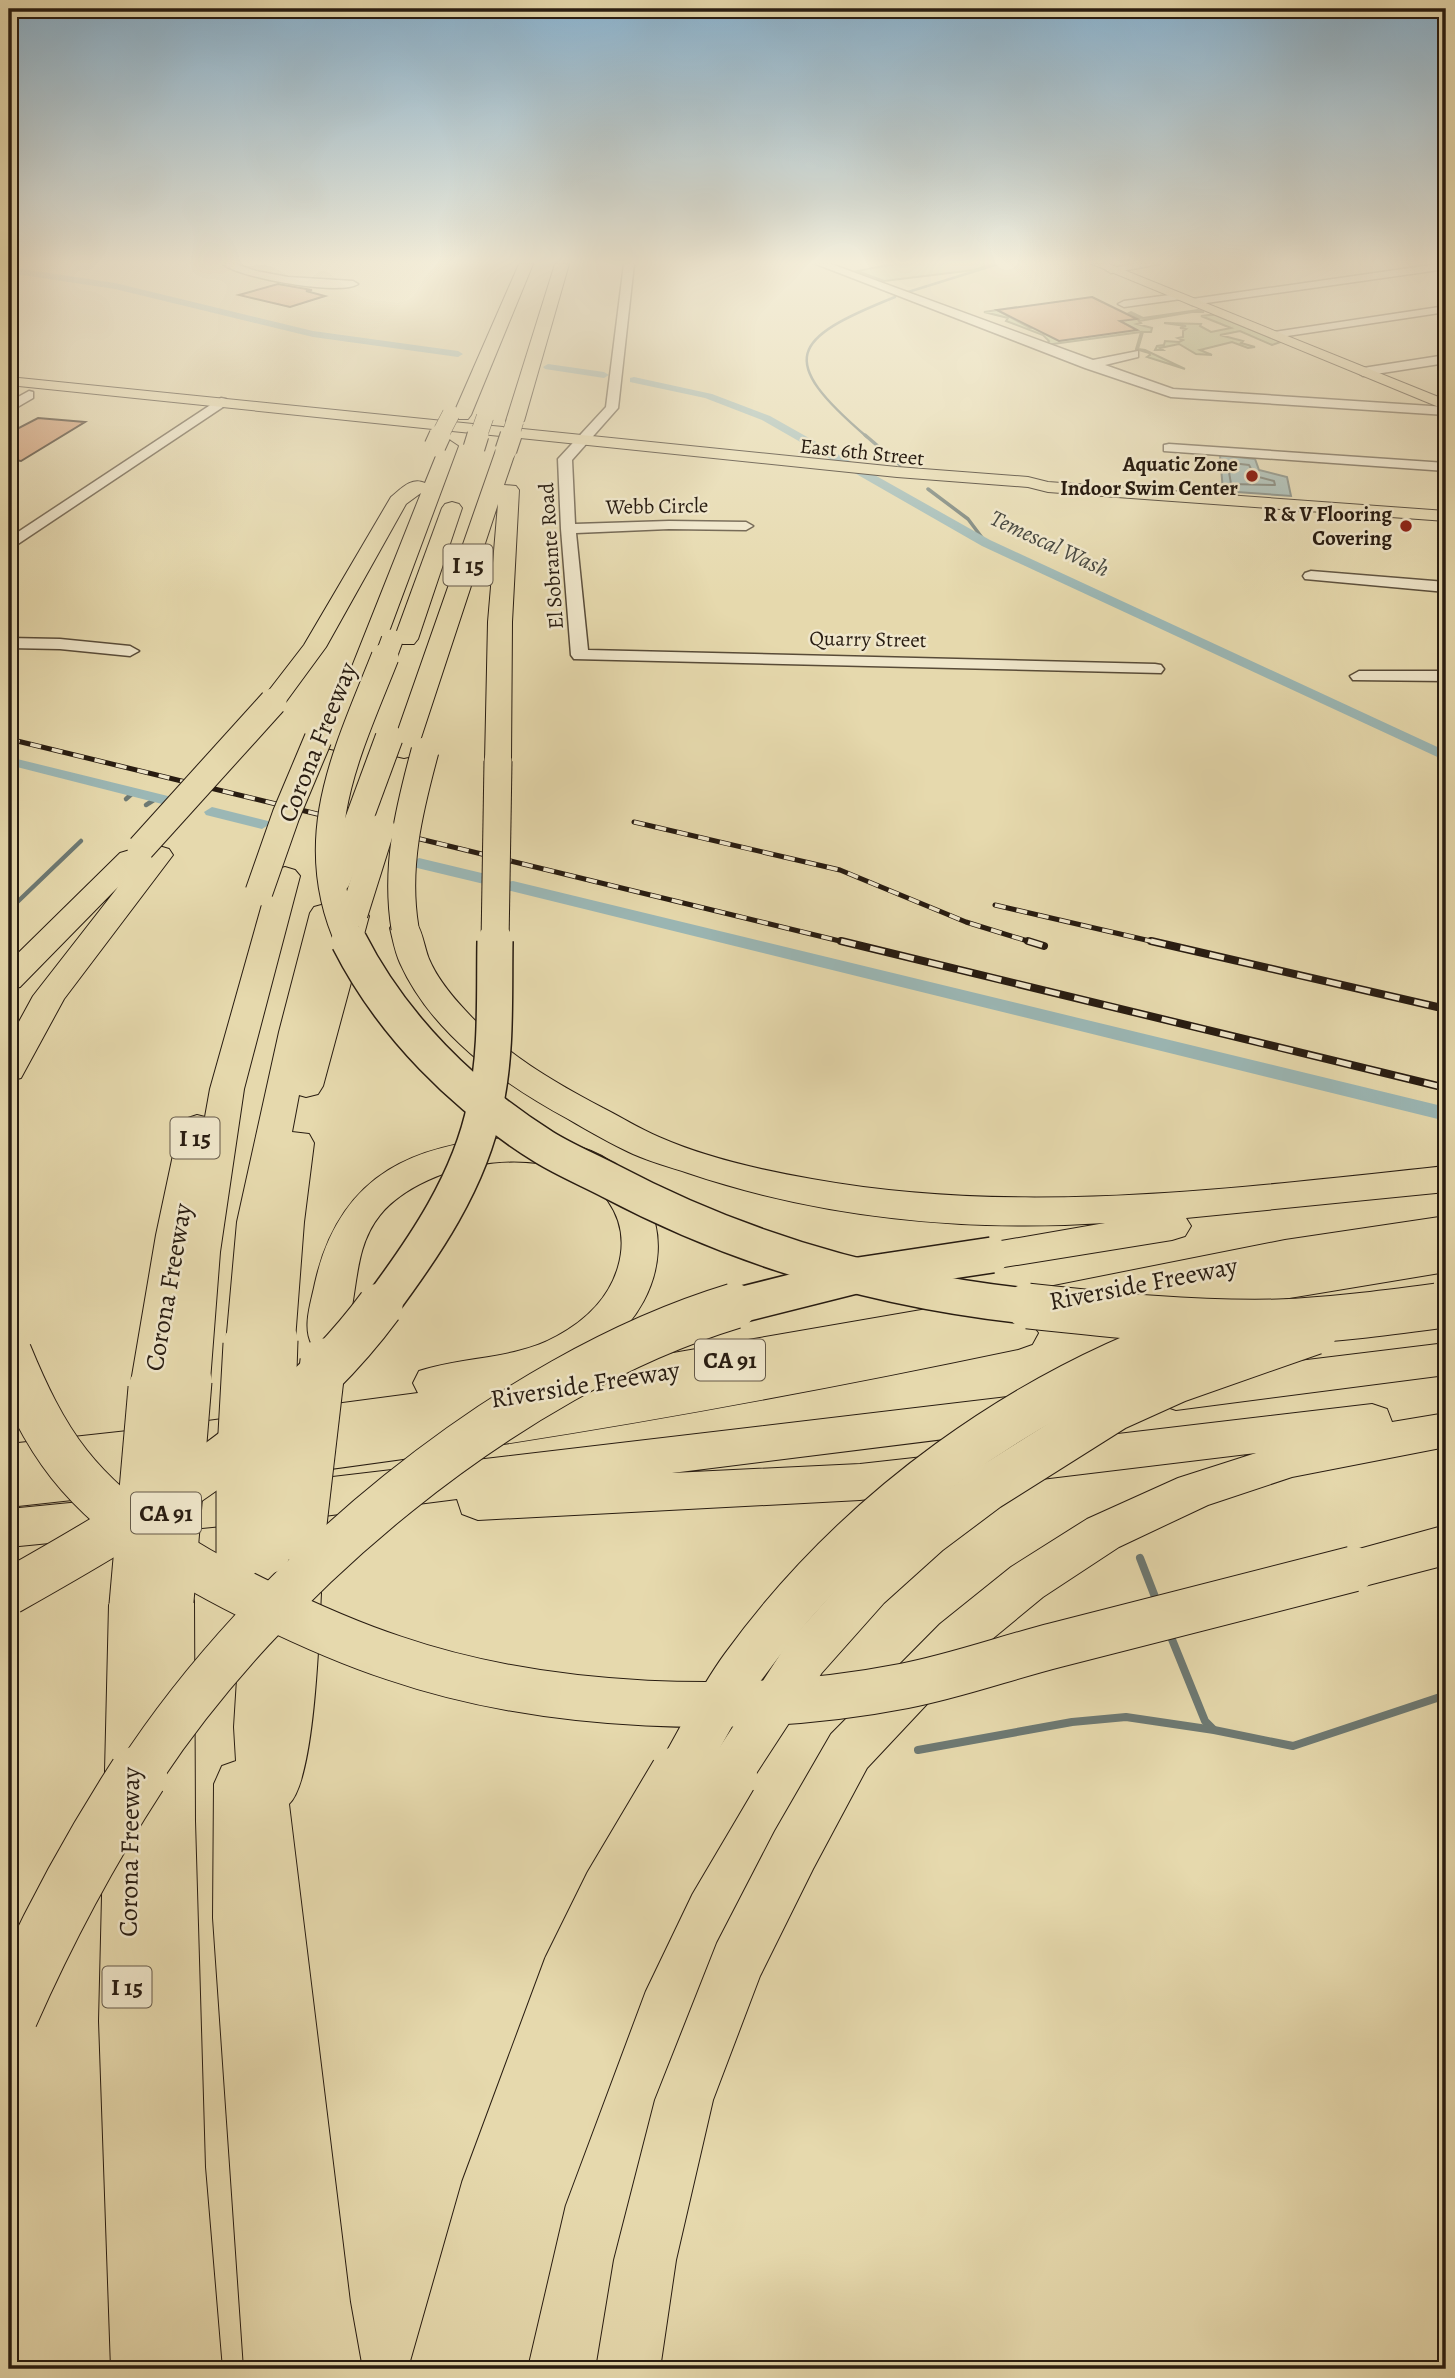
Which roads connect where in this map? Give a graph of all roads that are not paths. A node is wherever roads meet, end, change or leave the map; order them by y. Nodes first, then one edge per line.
1 (481, 375) edge
2 (519, 375) edge
3 (615, 375) edge
4 (1119, 375) edge
5 (1370, 375) edge
6 (9, 381) edge
7 (9, 394) edge
8 (29, 395) junction
9 (493, 395) dead end
10 (1446, 405) edge
11 (216, 406) junction
12 (9, 408) edge
13 (1446, 411) edge
14 (480, 436) junction
15 (580, 443) junction
16 (1169, 448) dead end
17 (1446, 467) edge
18 (417, 486) junction
19 (459, 488) dead end
20 (1446, 516) edge
21 (746, 526) dead end
22 (568, 530) junction
23 (9, 545) edge
24 (1311, 576) dead end
25 (1446, 587) edge
26 (399, 639) junction
27 (9, 643) edge
28 (130, 651) dead end
29 (580, 655) joint
30 (1155, 669) dead end
31 (1359, 676) dead end
32 (1446, 676) edge
33 (326, 740) junction
34 (406, 746) junction
35 (150, 852) junction
36 (9, 980) edge
37 (9, 1070) edge
38 (1446, 1181) edge
39 (1446, 1230) edge
40 (1446, 1258) edge
41 (1446, 1276) edge
42 (1446, 1288) edge
43 (1446, 1299) edge
44 (1446, 1305) edge
45 (9, 1353) edge
46 (1446, 1359) edge
47 (1446, 1412) edge
48 (1446, 1430) edge
49 (9, 1460) edge
50 (9, 1489) edge
51 (324, 1497) junction
52 (9, 1528) edge
53 (1446, 1545) edge
54 (270, 1549) junction
55 (9, 1592) edge
56 (152, 1603) junction
57 (9, 2015) edge
58 (143, 2369) edge
59 (189, 2369) edge
60 (277, 2369) edge
61 (330, 2369) edge
62 (439, 2369) edge
63 (497, 2369) edge
64 (628, 2369) edge

1 - 14 highway
2 - 14 highway, Corona Freeway / I 15
3 - 15 street, El Sobrante Road
4 - 13 street
5 - 10 main road
6 - 11 main road
7 - 8 main road
8 - 11 main road
8 - 12 street
9 - 14 highway
11 - 15 main road, East 6th Street
11 - 23 street
14 - 18 highway, Corona Freeway / I 15
14 - 26 highway
14 - 33 highway
14 - 34 highway
14 - 34 highway, Corona Freeway / I 15
14 - 55 highway, bridge
15 - 20 main road, East 6th Street
15 - 22 street, El Sobrante Road
16 - 17 street
18 - 33 highway, Corona Freeway / I 15
18 - 35 highway, bridge
19 - 26 highway
21 - 22 street, Webb Circle
22 - 29 street, El Sobrante Road
24 - 25 street
26 - 42 highway, bridge
26 - 44 highway, bridge
27 - 28 street
29 - 30 street, Quarry Street
31 - 32 street
33 - 56 highway, Corona Freeway / I 15, bridge
34 - 38 highway, bridge
34 - 54 highway, bridge
35 - 36 highway
35 - 37 highway
38 - 57 highway, bridge
39 - 49 highway, Riverside Freeway / CA 91
40 - 50 highway
41 - 62 highway, bridge
43 - 63 highway, bridge
45 - 53 highway, bridge
46 - 51 highway, CA 91
47 - 51 highway, CA 91
48 - 64 highway
49 - 54 highway, bridge
51 - 52 highway, CA 91
54 - 60 highway
54 - 61 highway
56 - 58 highway, Corona Freeway / I 15
56 - 59 highway

